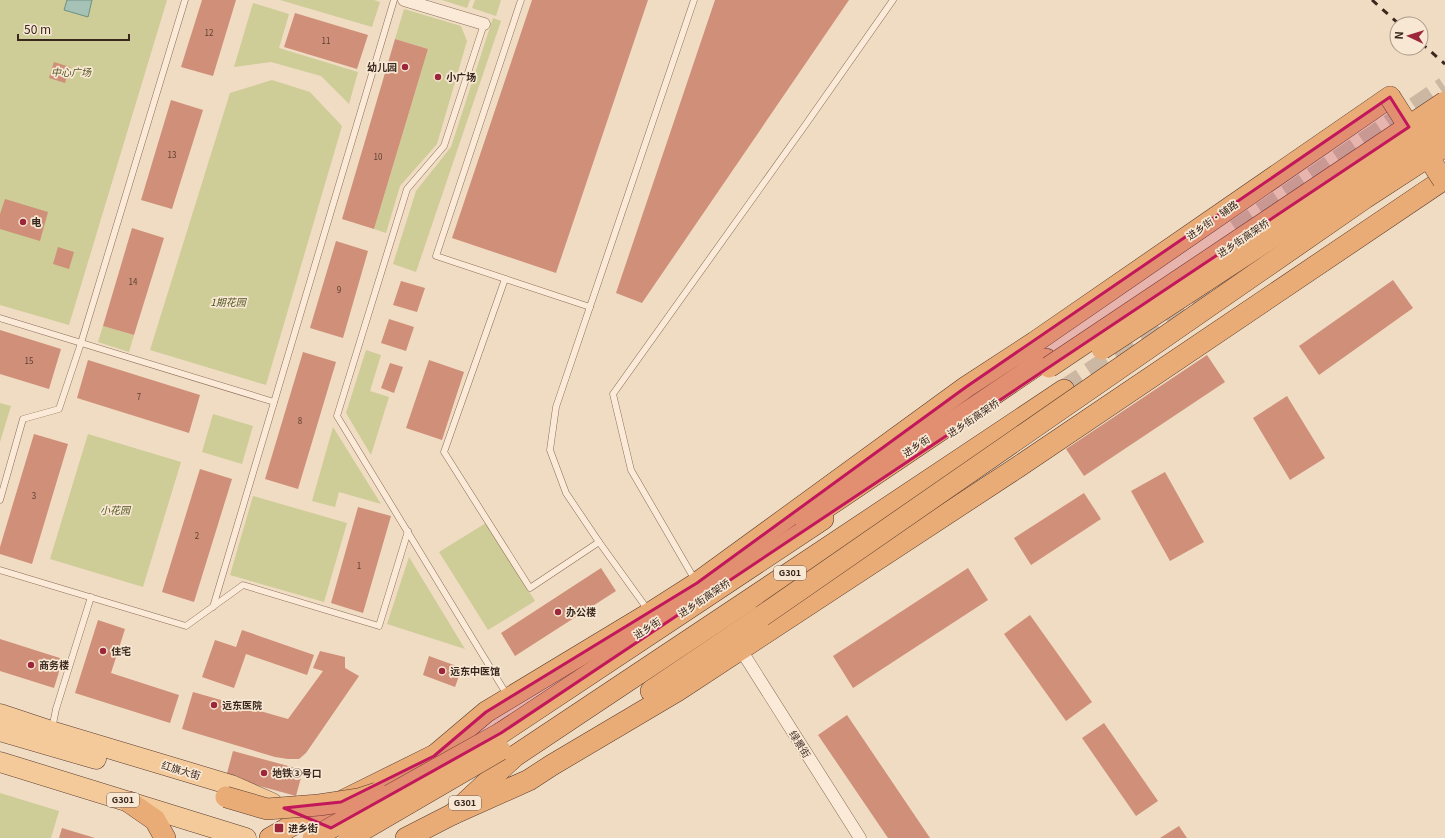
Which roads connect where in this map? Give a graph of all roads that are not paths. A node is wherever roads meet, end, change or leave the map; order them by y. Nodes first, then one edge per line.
1 (185, 0) edge
2 (394, 0) edge
3 (404, 0) edge
4 (521, 0) edge
5 (694, 0) edge
6 (893, 0) edge
7 (484, 24) joint
8 (1445, 102) edge
9 (1445, 124) edge
10 (1445, 146) edge
11 (505, 279) junction
12 (590, 307) junction
13 (0, 318) edge
14 (81, 342) junction
15 (1040, 351) junction
16 (966, 387) junction
17 (1064, 390) tunnel mouth
18 (274, 402) junction
19 (979, 404) junction
20 (998, 434) junction
21 (1018, 467) junction
22 (0, 500) edge
23 (408, 531) junction
24 (599, 542) junction
25 (0, 570) edge
26 (697, 583) junction
27 (91, 597) junction
28 (213, 607) junction
29 (650, 613) junction
30 (741, 650) junction
31 (509, 698) junction
32 (0, 714) edge
33 (0, 731) edge
34 (51, 731) junction
35 (505, 739) junction
36 (434, 756) junction
37 (0, 762) edge
38 (552, 765) junction
39 (422, 776) junction
40 (226, 797) joint
41 (129, 802) junction
42 (453, 814) junction
43 (305, 818) junction
44 (165, 838) edge
45 (246, 838) edge
46 (270, 838) edge
47 (313, 838) edge
48 (349, 838) edge
49 (359, 838) edge
50 (406, 838) edge
51 (860, 838) edge

1 - 14 lane
2 - 18 lane
3 - 7 street
4 - 11 lane
5 - 12 lane
6 - 26 lane
7 - 23 lane
8 - 35 highway, 进乡街高架桥, bridge
9 - 35 highway, 进乡街高架桥, bridge
10 - 38 highway, bridge
11 - 12 lane
11 - 24 lane
12 - 24 lane
13 - 14 lane
14 - 18 lane
14 - 22 lane
15 - 16 highway
15 - 19 highway, 进乡街
15 - 21 highway, 进乡街•辅路, bridge
16 - 19 highway
16 - 26 highway
17 - 20 highway, G301
18 - 28 lane
19 - 36 highway, 进乡街
20 - 21 highway
20 - 42 highway, G301
21 - 30 highway
23 - 28 lane
23 - 31 lane
24 - 29 lane
25 - 27 lane
26 - 29 highway
27 - 28 lane
27 - 34 lane
29 - 31 highway
30 - 38 highway
30 - 51 street, 绿景街
31 - 36 highway
32 - 34 main road, 红旗大街
33 - 40 main road
34 - 43 main road, 红旗大街
35 - 39 highway, bridge
35 - 48 highway, bridge
36 - 43 highway, 进乡街
37 - 41 main road, G301
38 - 42 highway
39 - 40 highway, bridge
39 - 47 highway, bridge
41 - 44 highway
41 - 45 main road, G301
42 - 50 highway, G301
43 - 46 highway, 进乡街
43 - 49 highway, 红旗大街

